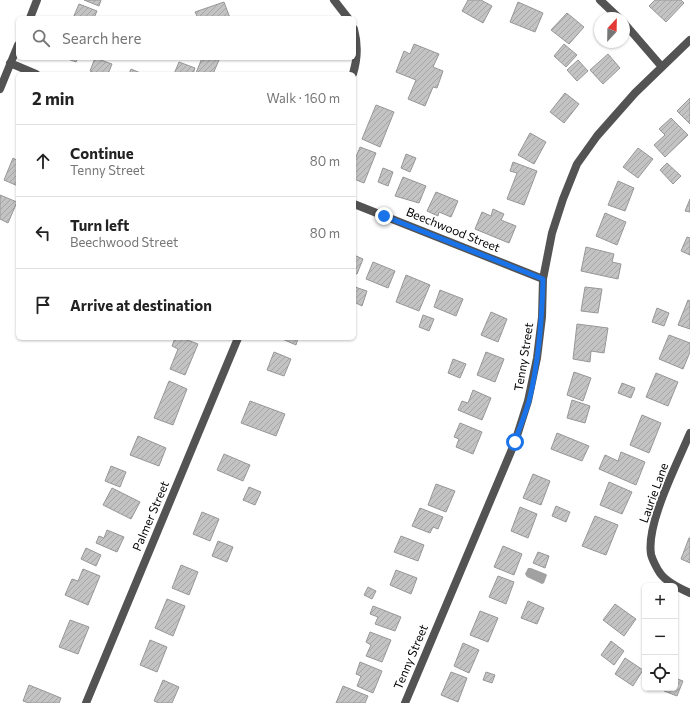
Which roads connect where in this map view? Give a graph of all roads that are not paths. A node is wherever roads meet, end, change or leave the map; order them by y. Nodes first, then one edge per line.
1 (37, 0) edge
2 (334, 0) edge
3 (600, 0) edge
4 (613, 12) edge
5 (31, 16) edge
6 (346, 16) edge
7 (630, 30) edge
8 (356, 37) edge
9 (690, 40) edge
10 (16, 50) edge
11 (10, 63) junction
12 (662, 67) junction
13 (31, 72) edge
14 (353, 72) edge
15 (0, 89) edge
16 (356, 205) edge
17 (543, 279) junction
18 (237, 340) edge
19 (690, 433) edge
20 (690, 593) edge
21 (86, 703) edge
22 (405, 703) edge

1 - 5 street
2 - 6 street
3 - 4 street
7 - 12 street
8 - 14 street
9 - 12 street, Tenny Street
10 - 11 street
11 - 13 street
11 - 15 street
12 - 17 street, Tenny Street
16 - 17 street, Beechwood Street
17 - 22 street, Tenny Street
18 - 21 street, Palmer Street
19 - 20 street, Laurie Lane

